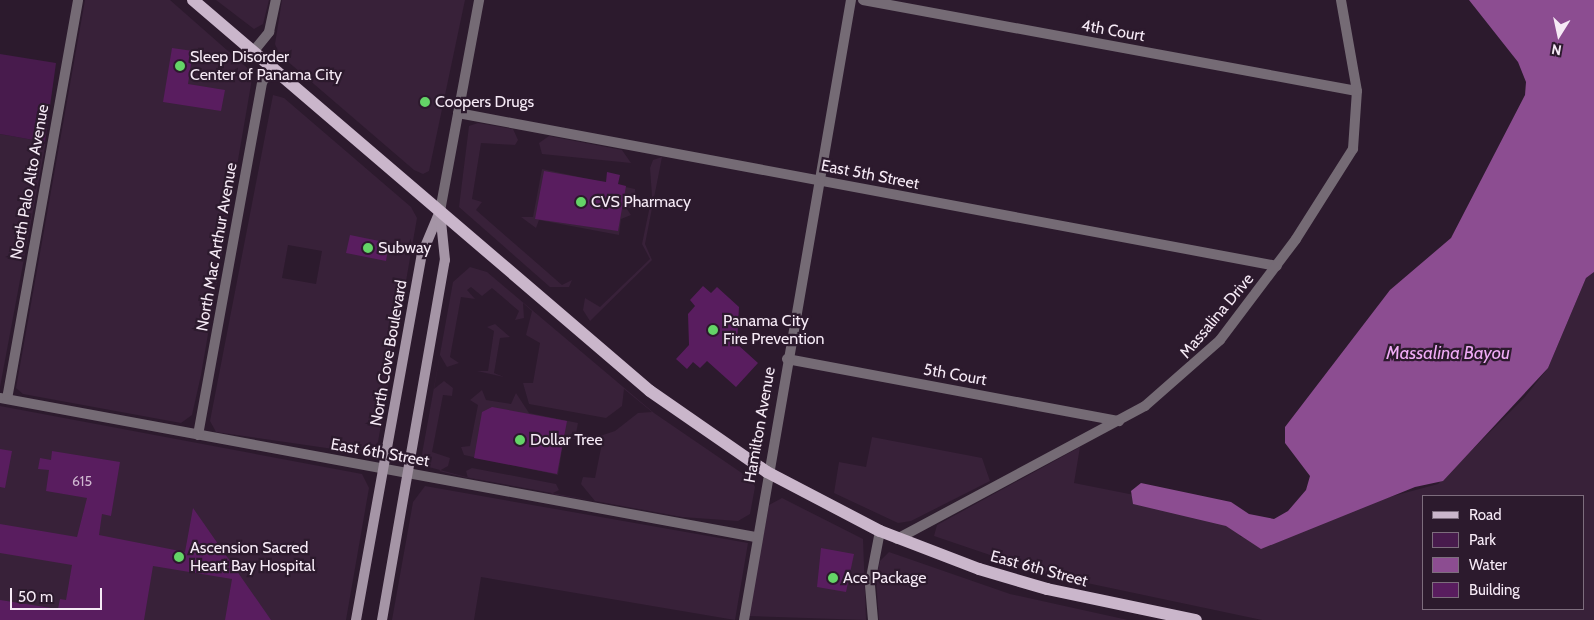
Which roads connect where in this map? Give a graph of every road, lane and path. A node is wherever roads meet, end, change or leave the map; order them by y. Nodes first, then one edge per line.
1 (78, 0) edge
2 (193, 0) edge
3 (276, 0) edge
4 (479, 0) edge
5 (851, 0) edge
6 (863, 0) edge
7 (1341, 0) edge
8 (253, 52) junction
9 (273, 68) junction
10 (1357, 91) junction
11 (458, 113) junction
12 (818, 180) junction
13 (440, 212) junction
14 (1277, 266) junction
15 (787, 359) junction
16 (3, 399) edge
17 (1119, 421) junction
18 (198, 435) junction
19 (383, 470) junction
20 (767, 472) junction
21 (407, 474) junction
22 (880, 531) junction
23 (756, 537) junction
24 (897, 539) junction
25 (356, 620) edge
26 (382, 620) edge
27 (744, 620) edge
28 (873, 620) edge
29 (1196, 620) edge

1 - 16 street, North Palo Alto Avenue
2 - 8 main road, East 6th Street
3 - 8 street
4 - 11 street, North Cove Boulevard
5 - 12 street, Hamilton Avenue
6 - 10 street, 4th Court
7 - 10 street, Massalina Drive
8 - 9 main road, East 6th Street
9 - 13 main road, East 6th Street
9 - 18 street, North Mac Arthur Avenue
10 - 14 street, Massalina Drive
11 - 12 street, East 5th Street
11 - 13 street, North Cove Boulevard
12 - 14 street, East 5th Street
12 - 15 street, Hamilton Avenue
13 - 19 main road, North Cove Boulevard
13 - 20 main road, East 6th Street
13 - 21 main road, North Cove Boulevard
14 - 17 street, Massalina Drive
15 - 17 street, 5th Court
15 - 20 street, Hamilton Avenue
16 - 18 street, East 6th Street
17 - 24 street, Massalina Drive
18 - 19 street, East 6th Street
19 - 21 street, East 6th Street
19 - 25 main road, North Cove Boulevard
20 - 22 main road, East 6th Street
20 - 23 street, Hamilton Avenue
21 - 23 street, East 6th Street
21 - 26 main road, North Cove Boulevard
22 - 24 main road, East 6th Street
22 - 28 street
23 - 27 street, Hamilton Avenue
24 - 29 main road, East 6th Street

